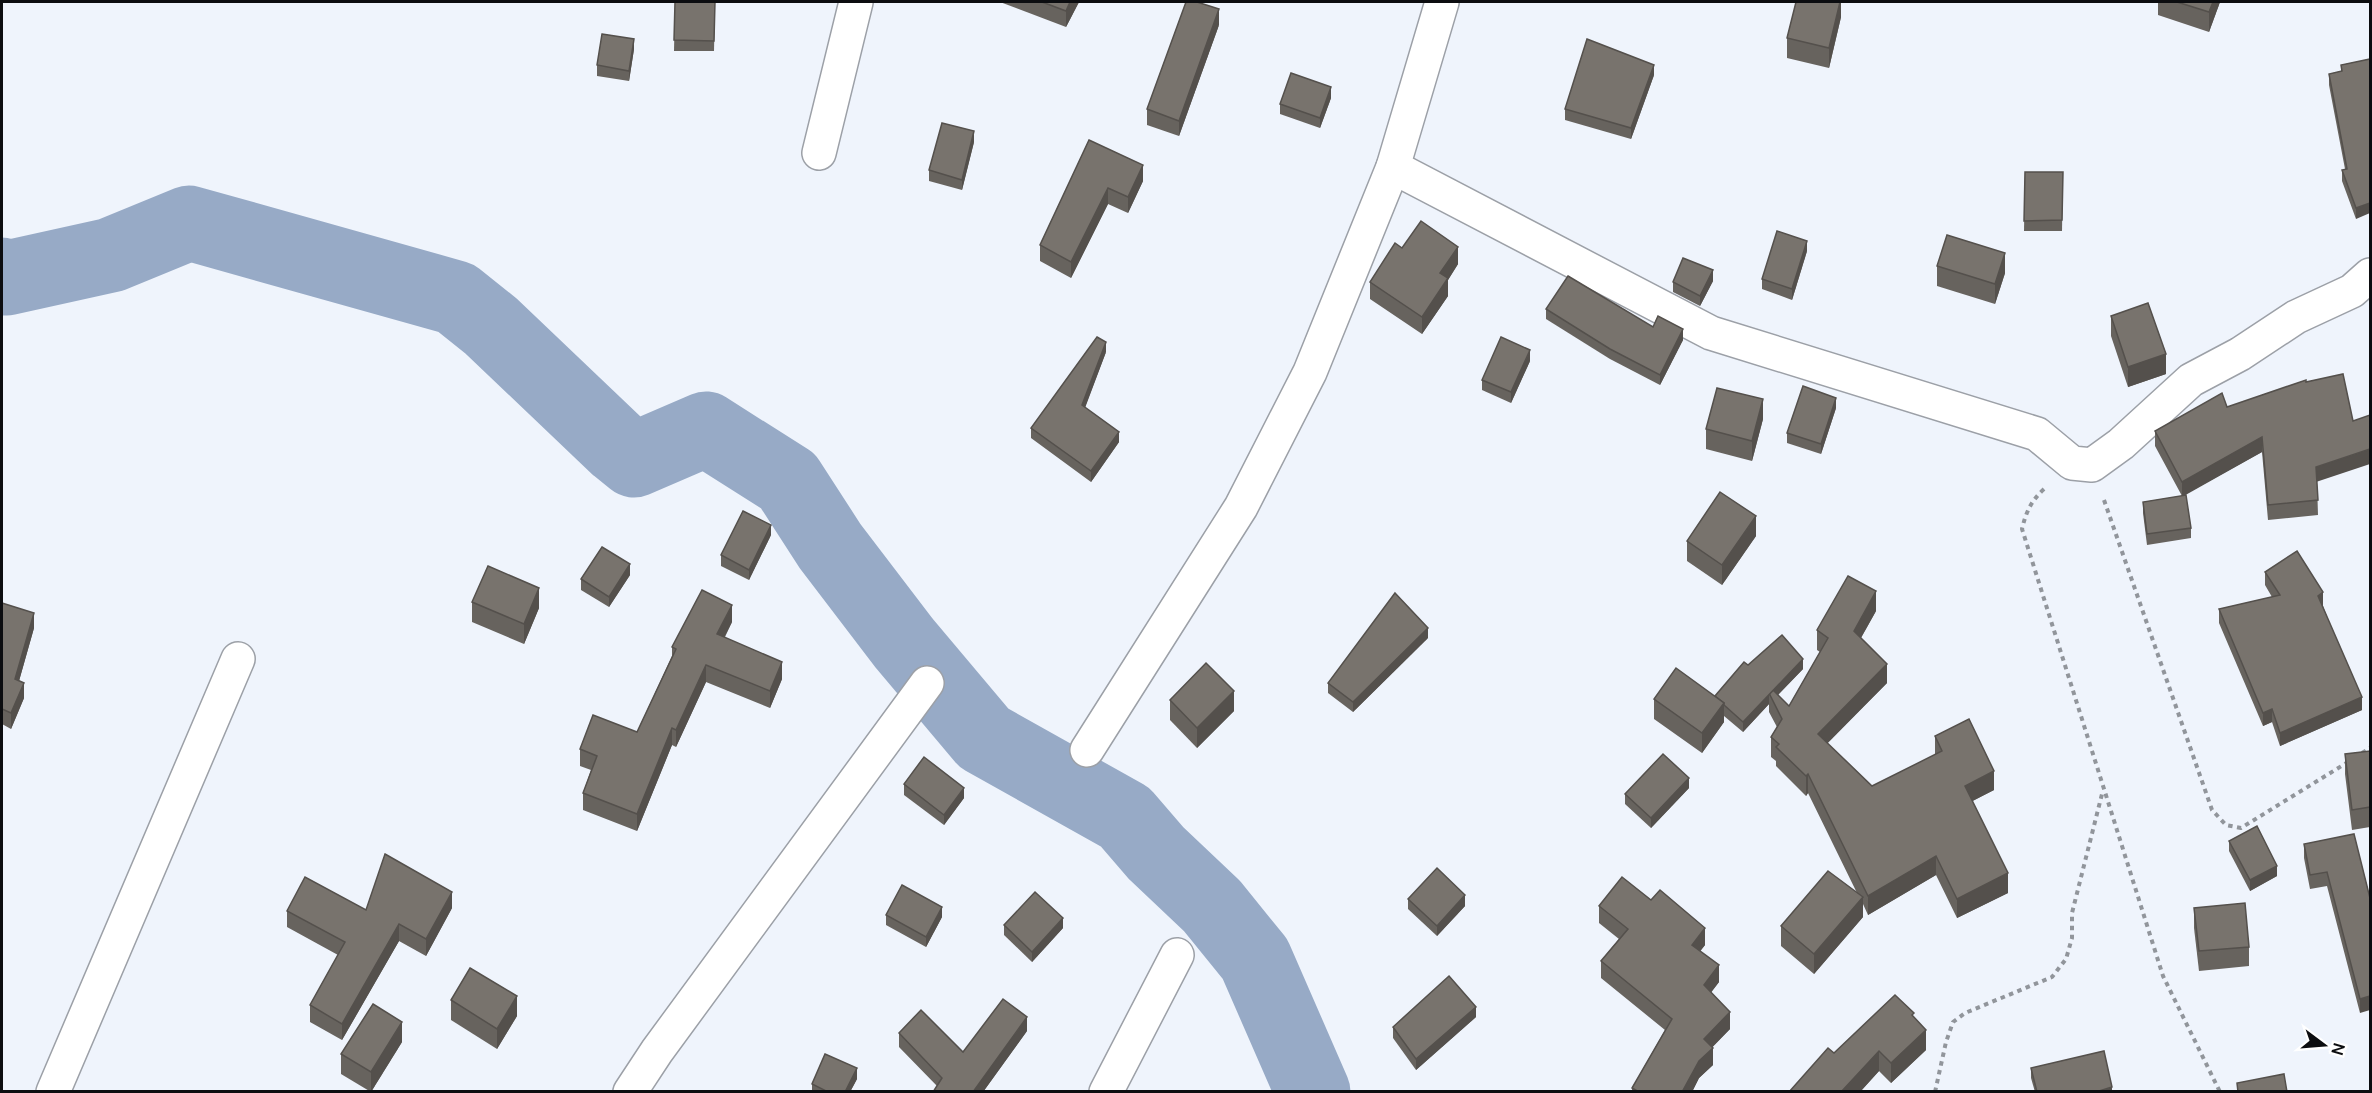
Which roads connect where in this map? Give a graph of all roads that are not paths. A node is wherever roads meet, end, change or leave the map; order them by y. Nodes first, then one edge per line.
1 (856, 2) edge
2 (1442, 2) edge
3 (819, 153) dead end
4 (1393, 167) junction
5 (2370, 275) edge
6 (238, 659) dead end
7 (927, 683) dead end
8 (1087, 750) dead end
9 (1177, 955) dead end
10 (53, 1092) edge
11 (630, 1092) edge
12 (1106, 1092) edge

1 - 3 street
2 - 4 street
4 - 5 street
4 - 8 street
6 - 10 street
7 - 11 street
9 - 12 street

